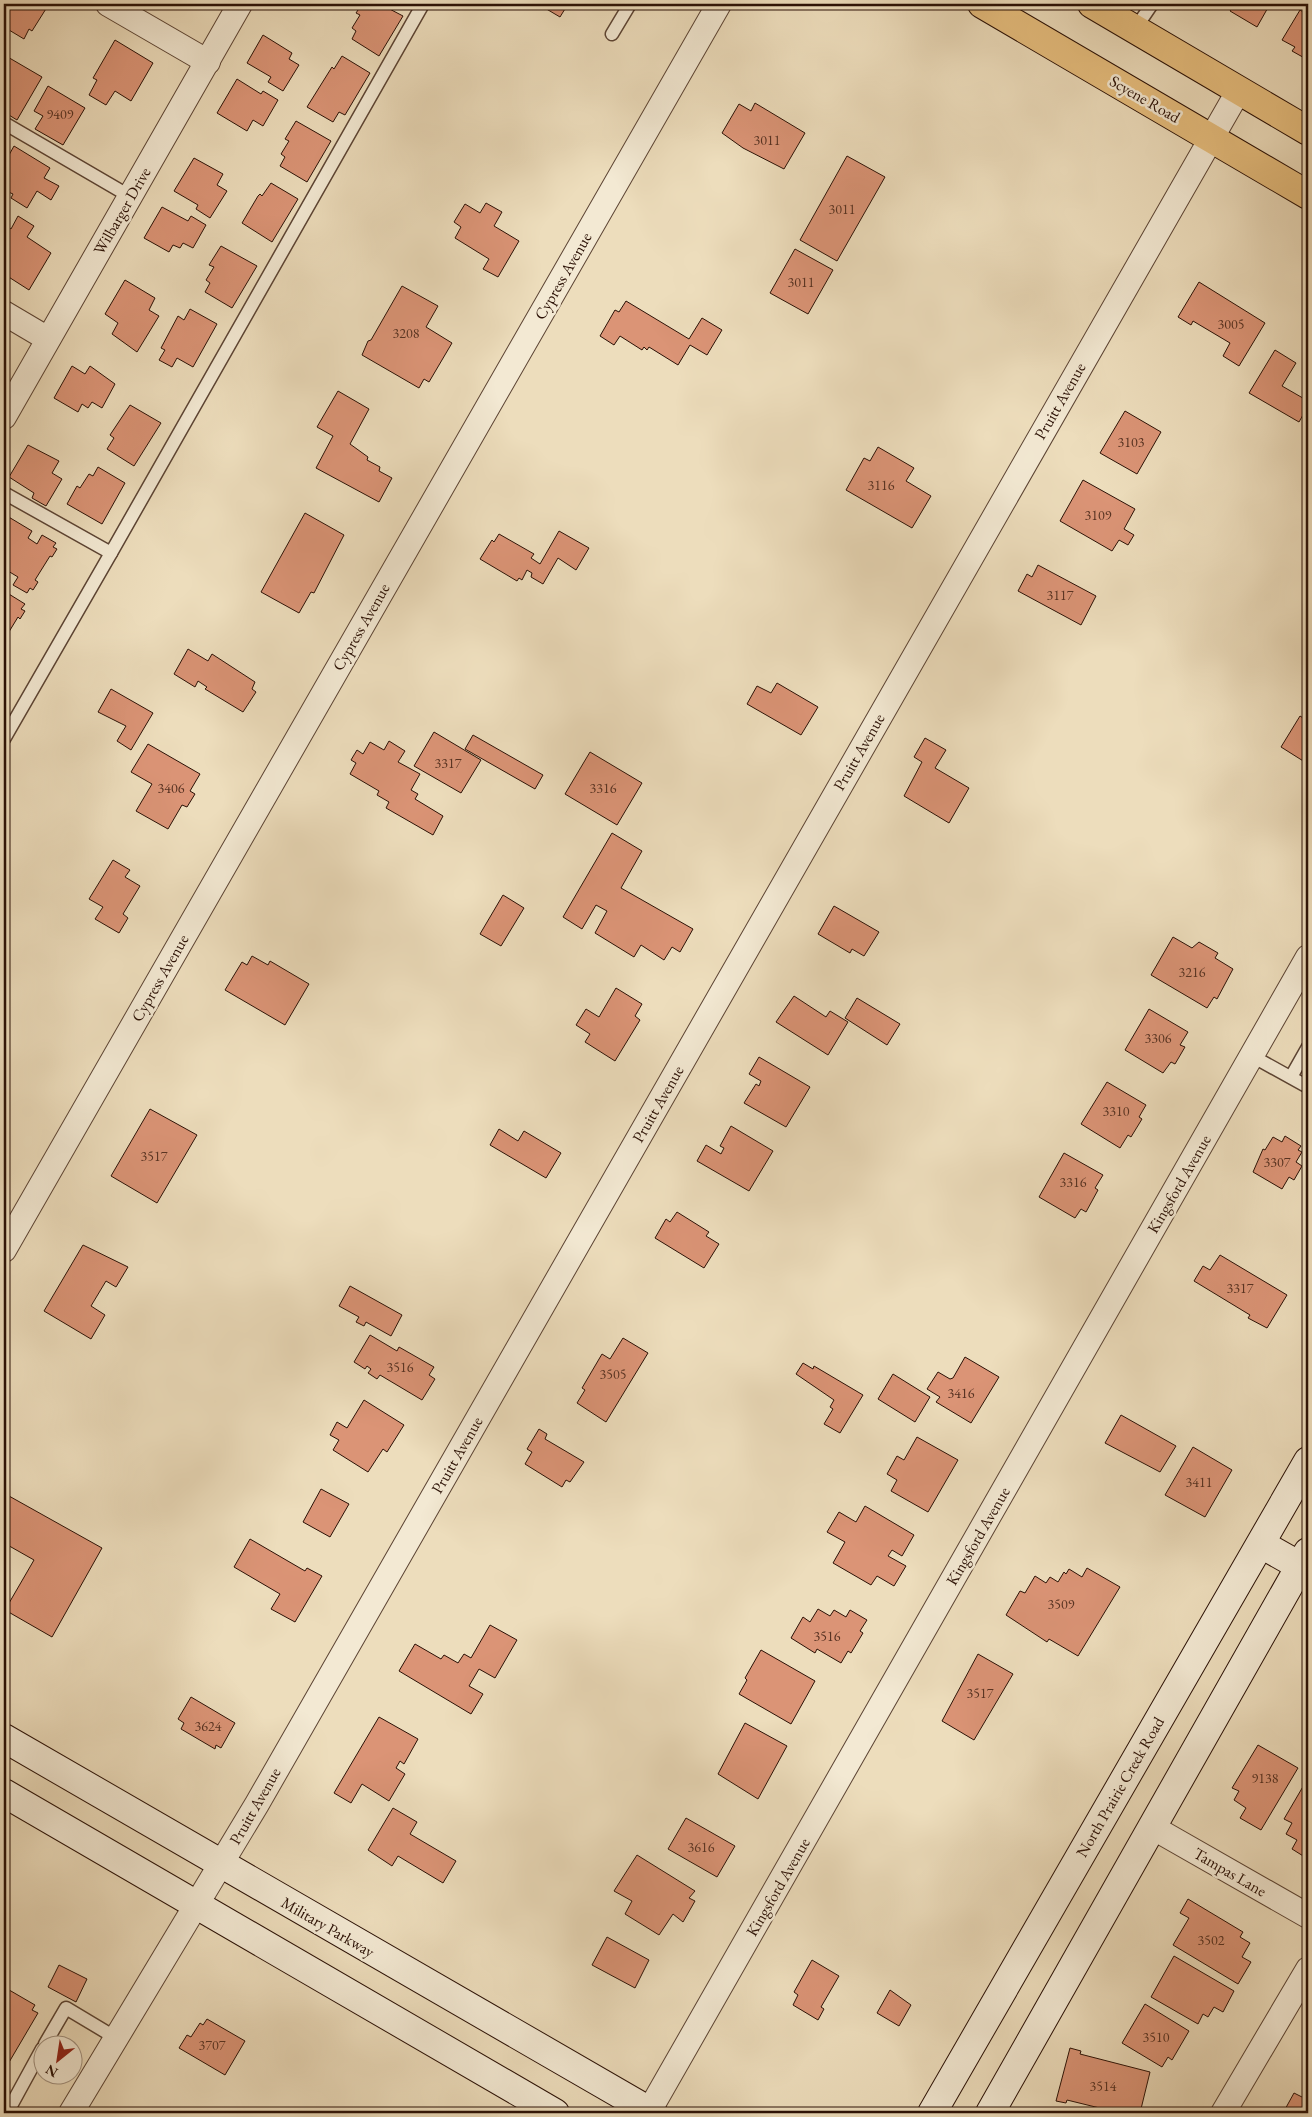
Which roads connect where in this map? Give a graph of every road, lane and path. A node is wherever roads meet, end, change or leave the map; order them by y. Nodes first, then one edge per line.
1 (108, 4) edge
2 (240, 4) edge
3 (423, 4) edge
4 (630, 4) edge
5 (719, 4) edge
6 (982, 4) edge
7 (1092, 4) edge
8 (1152, 4) edge
9 (1135, 29) junction
10 (612, 34) dead end
11 (208, 62) junction
12 (1238, 90) junction
13 (4, 123) edge
14 (1308, 131) edge
15 (1210, 138) junction
16 (1308, 195) edge
17 (131, 197) junction
18 (4, 313) edge
19 (48, 339) junction
20 (4, 417) edge
21 (4, 493) edge
22 (110, 553) junction
23 (4, 739) edge
24 (1306, 965) edge
25 (1308, 1047) edge
26 (1252, 1056) junction
27 (1291, 1078) junction
28 (1308, 1087) edge
29 (4, 1250) edge
30 (1308, 1461) edge
31 (1261, 1544) junction
32 (1304, 1559) edge
33 (4, 1738) edge
34 (4, 1793) edge
35 (1152, 1827) junction
36 (221, 1865) junction
37 (197, 1905) junction
38 (1308, 1916) edge
39 (1308, 1969) edge
40 (51, 2034) edge
41 (116, 2038) junction
42 (32, 2067) edge
43 (4, 2112) edge
44 (71, 2113) edge
45 (555, 2113) edge
46 (650, 2113) edge
47 (932, 2113) edge
48 (990, 2113) edge
49 (1223, 2113) edge

1 - 11 street
2 - 11 street, Wilbarger Drive
3 - 22 lane
4 - 10 lane
5 - 29 street, Cypress Avenue
6 - 15 main road, Scyene Road
7 - 9 main road
8 - 9 lane
9 - 12 main road
11 - 17 street, Wilbarger Drive
12 - 14 main road
12 - 15 street, Pruitt Avenue
13 - 17 lane
15 - 16 main road, Scyene Road
15 - 36 street, Pruitt Avenue
17 - 19 street, Wilbarger Drive
18 - 19 street
19 - 20 street, Wilbarger Drive
21 - 22 lane
22 - 23 lane
24 - 26 street, Kingsford Avenue
25 - 27 lane
26 - 27 lane
26 - 46 street, Kingsford Avenue
27 - 28 lane
30 - 31 main road, North Prairie Creek Road
31 - 32 main road
31 - 47 main road, North Prairie Creek Road
32 - 35 main road
33 - 36 main road, Military Parkway
34 - 37 main road
35 - 38 street, Tampas Lane
35 - 48 main road
36 - 37 street, Pruitt Avenue
36 - 46 main road, Military Parkway
37 - 41 street, Pruitt Avenue
37 - 45 main road
39 - 49 street
40 - 41 lane
41 - 44 street, Pruitt Avenue
42 - 43 lane

